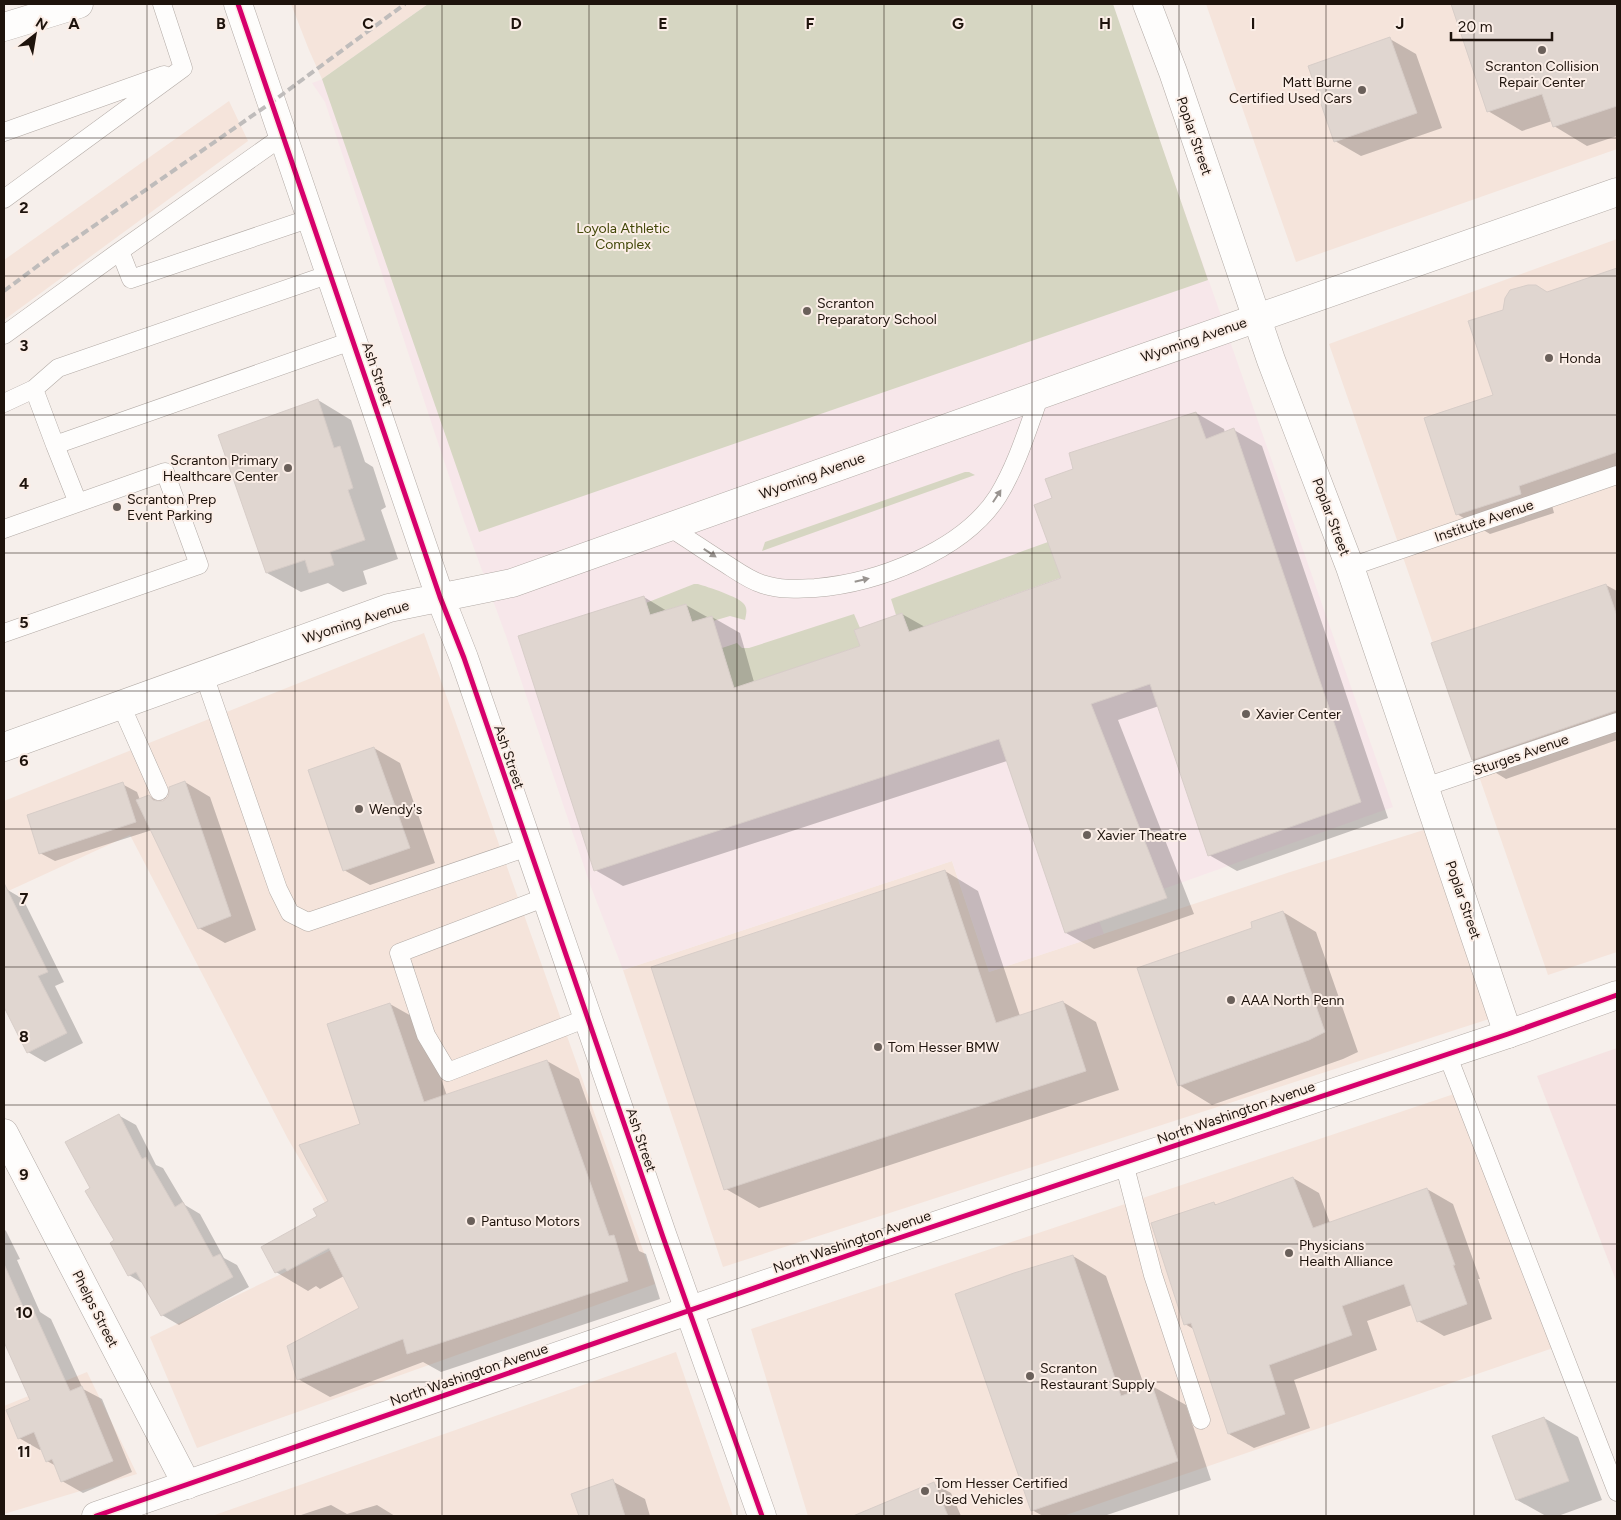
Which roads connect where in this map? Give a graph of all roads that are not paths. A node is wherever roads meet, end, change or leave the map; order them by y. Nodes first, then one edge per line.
1 (79, 4) edge
2 (162, 4) edge
3 (238, 4) edge
4 (1147, 4) edge
5 (4, 27) edge
6 (183, 68) junction
7 (4, 132) edge
8 (283, 136) junction
9 (1617, 192) edge
10 (4, 199) edge
11 (311, 218) junction
12 (120, 251) junction
13 (330, 274) junction
14 (1256, 319) junction
15 (4, 335) edge
16 (354, 340) junction
17 (34, 389) junction
18 (1040, 395) junction
19 (4, 403) edge
20 (55, 445) junction
21 (1617, 475) edge
22 (78, 503) junction
23 (669, 527) junction
24 (4, 529) edge
25 (1350, 567) junction
26 (440, 597) junction
27 (4, 633) edge
28 (204, 675) junction
29 (121, 705) junction
30 (1617, 722) edge
31 (4, 748) edge
32 (1425, 787) junction
33 (159, 791) dead end
34 (528, 847) junction
35 (546, 897) junction
36 (1617, 995) edge
37 (587, 1018) junction
38 (1508, 1034) junction
39 (1447, 1054) junction
40 (4, 1133) edge
41 (1124, 1163) junction
42 (689, 1311) junction
43 (1200, 1420) dead end
44 (187, 1485) junction
45 (1617, 1492) edge
46 (96, 1516) edge
47 (762, 1516) edge

1 - 5 street
2 - 6 lane
3 - 8 street, Ash Street
4 - 14 street, Poplar Street
6 - 7 lane
6 - 10 lane
8 - 11 street, Ash Street
8 - 12 lane
9 - 14 street, Wyoming Avenue
11 - 12 lane
11 - 13 street, Ash Street
12 - 15 lane
13 - 16 street, Ash Street
13 - 17 lane
14 - 18 street, Wyoming Avenue
14 - 25 street, Poplar Street
16 - 20 lane
16 - 26 street, Ash Street
17 - 19 lane
17 - 20 lane
18 - 23 street, Wyoming Avenue
23 -> 18 lane
20 - 22 lane
21 - 25 lane, Institute Avenue
22 - 24 lane
22 - 27 lane
23 - 26 street, Wyoming Avenue
25 - 32 street, Poplar Street
26 - 28 street, Wyoming Avenue
26 - 34 street, Ash Street
28 - 29 street, Wyoming Avenue
28 - 34 lane
29 - 31 street, Wyoming Avenue
29 - 33 lane
30 - 32 lane, Sturges Avenue
32 - 38 street, Poplar Street
34 - 35 street, Ash Street
35 - 37 street, Ash Street
35 - 37 lane
36 - 38 street, North Washington Avenue
37 - 42 street, Ash Street
38 - 39 street, North Washington Avenue
39 - 41 street, North Washington Avenue
39 - 45 lane
40 - 44 street, Phelps Street
41 - 42 street, North Washington Avenue
41 - 43 lane
42 - 44 street, North Washington Avenue
42 - 47 street, Ash Street
44 - 46 street, North Washington Avenue

